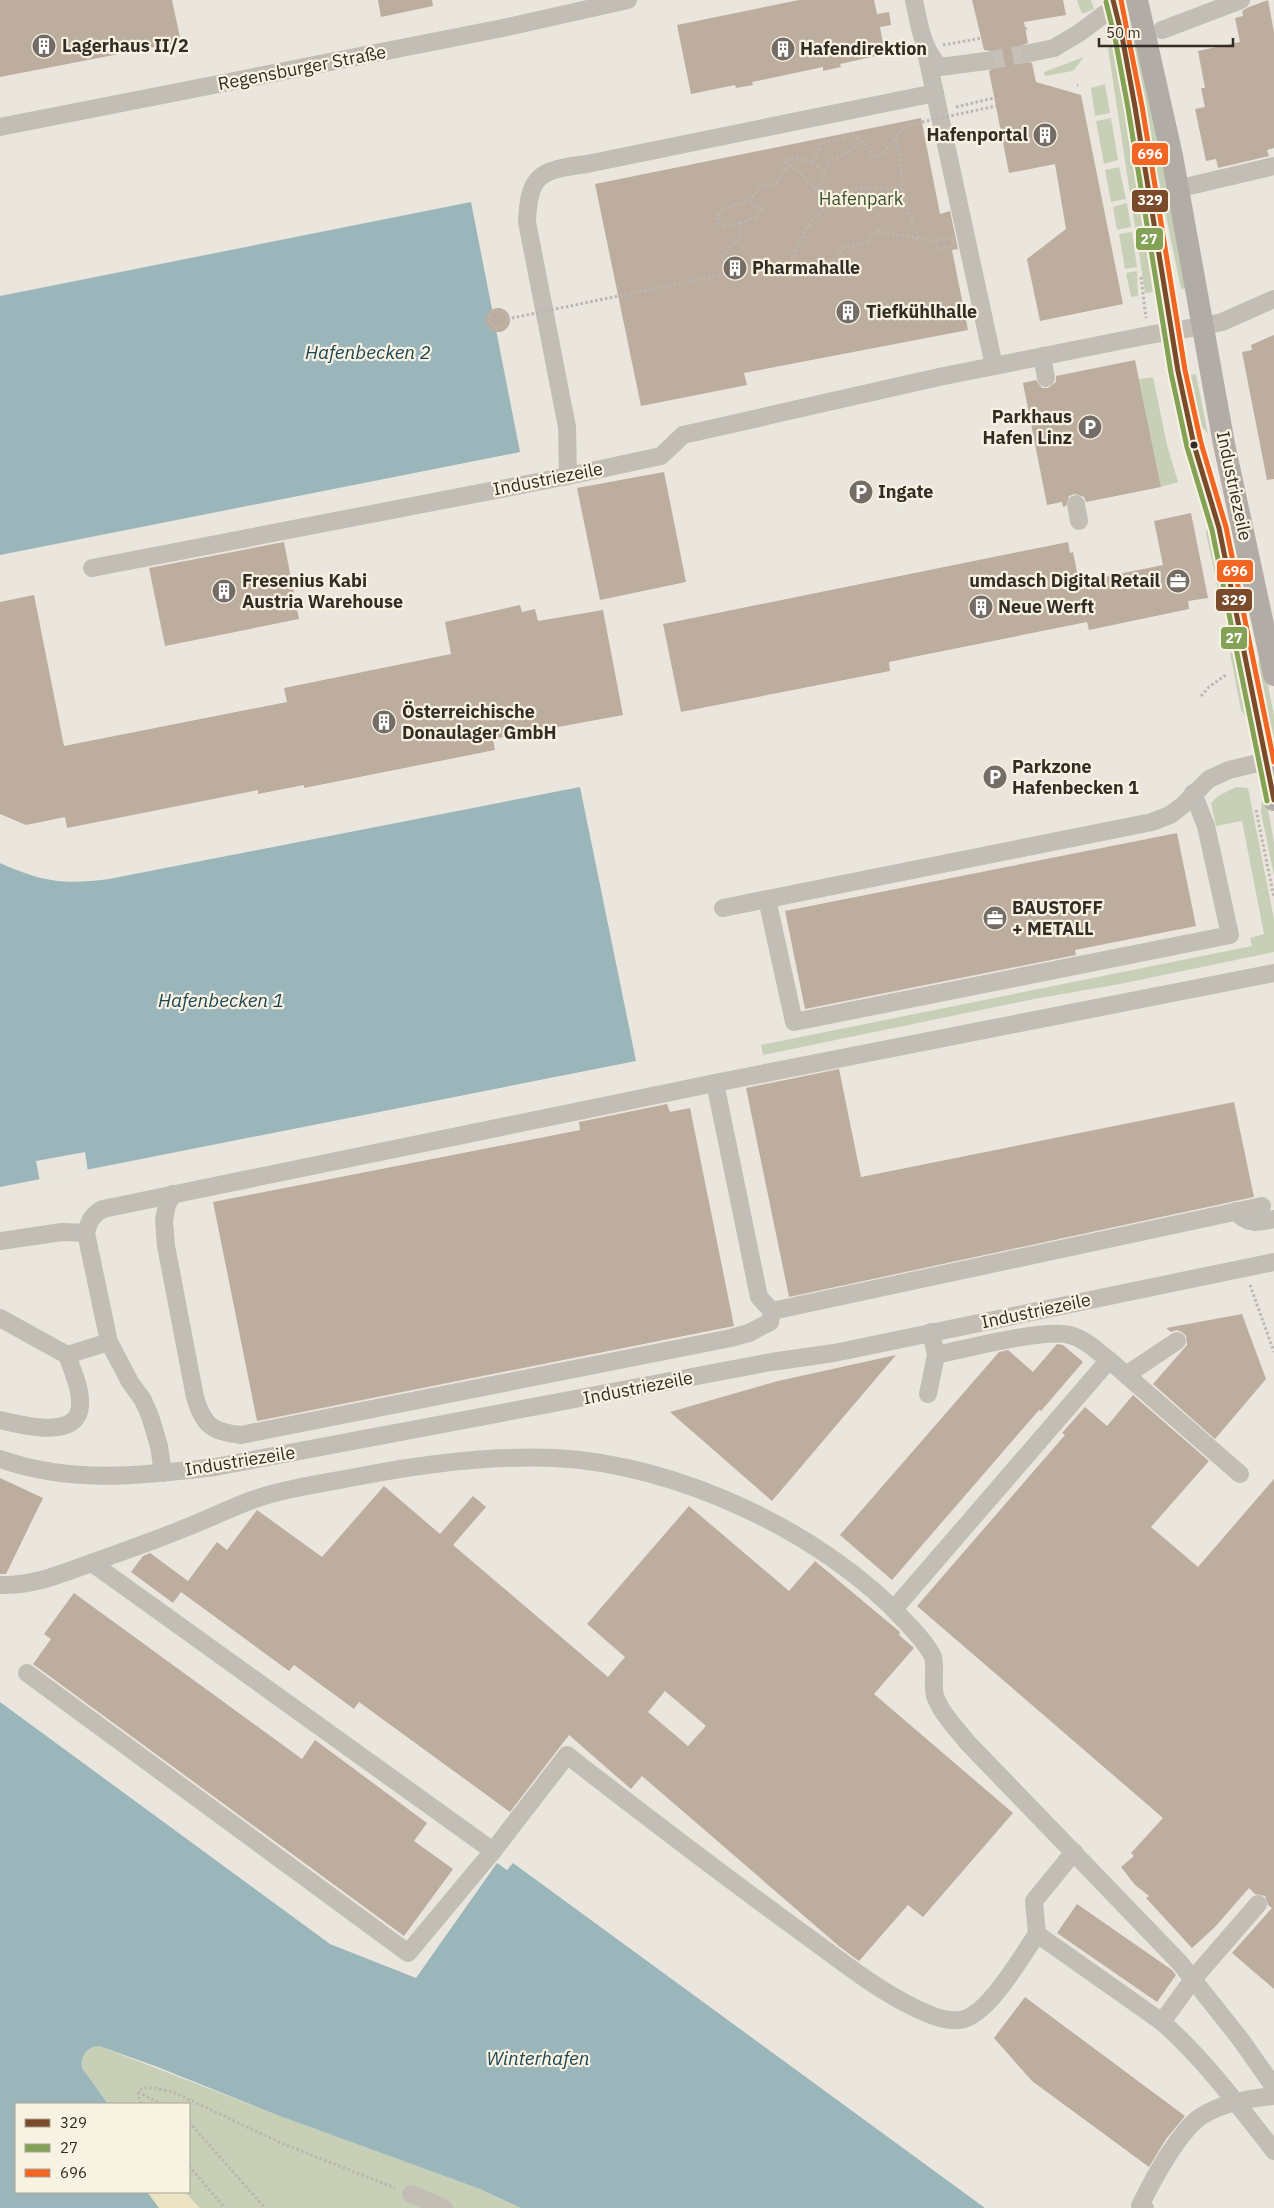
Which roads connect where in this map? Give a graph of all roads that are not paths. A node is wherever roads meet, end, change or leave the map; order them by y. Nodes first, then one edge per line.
1 (628, 0) edge
2 (914, 0) edge
3 (1137, 0) edge
4 (1241, 0) edge
5 (603, 2) edge
6 (1113, 3) edge
7 (1162, 30) dead end
8 (924, 43) junction
9 (1030, 53) tunnel mouth
10 (986, 61) tunnel mouth
11 (935, 93) junction
12 (0, 127) edge
13 (1274, 166) edge
14 (1177, 189) junction
15 (1274, 299) edge
16 (1203, 326) junction
17 (1171, 331) junction
18 (1042, 356) junction
19 (994, 366) junction
20 (1046, 378) dead end
21 (568, 476) junction
22 (1076, 504) dead end
23 (1079, 522) dead end
24 (92, 568) dead end
25 (1274, 675) edge
26 (1270, 760) edge
27 (1193, 793) junction
28 (1274, 800) edge
29 (767, 899) junction
30 (723, 908) dead end
31 (1274, 973) edge
32 (715, 1083) junction
33 (173, 1194) junction
34 (1262, 1206) dead end
35 (1236, 1211) junction
36 (1274, 1219) edge
37 (86, 1233) junction
38 (0, 1242) edge
39 (1274, 1262) edge
40 (772, 1311) junction
41 (0, 1318) edge
42 (931, 1332) junction
43 (1177, 1341) dead end
44 (108, 1342) junction
45 (67, 1355) junction
46 (936, 1355) junction
47 (1109, 1360) junction
48 (1126, 1375) junction
49 (928, 1394) dead end
50 (0, 1420) edge
51 (0, 1459) edge
52 (163, 1473) junction
53 (1240, 1474) dead end
54 (92, 1563) junction
55 (0, 1586) edge
56 (894, 1609) junction
57 (27, 1673) dead end
58 (493, 1851) junction
59 (1074, 1852) junction
60 (1258, 1904) dead end
61 (1036, 1934) junction
62 (1194, 1978) junction
63 (1162, 2022) junction
64 (1274, 2087) edge
65 (1274, 2096) edge
66 (1235, 2102) junction
67 (1274, 2151) edge
68 (411, 2194) road end
69 (444, 2208) edge
70 (1145, 2208) edge

1 - 5 street, Regensburger Straße
2 - 8 street
3 - 14 main road, Industriezeile
4 - 7 street
5 - 12 street, Regensburger Straße
6 - 9 street
6 - 17 main road, Industriezeile
8 - 10 street
8 - 11 street
11 - 19 street
11 - 21 street
13 - 14 street
14 - 16 main road, Industriezeile
15 - 16 street, Industriezeile
16 - 17 street, Industriezeile
16 - 25 main road, Industriezeile
17 - 18 street, Industriezeile
17 - 26 main road, Industriezeile
18 - 19 street, Industriezeile
18 - 20 street
19 - 21 street, Industriezeile
21 - 24 street, Industriezeile
22 - 23 street
26 - 27 street
26 - 28 main road, Industriezeile
27 - 29 street
27 - 29 street
29 - 30 street
31 - 32 street
32 - 33 street
32 - 40 street
33 - 37 street
33 - 40 street
34 - 35 street
35 - 36 street
35 - 40 street
37 - 38 street
37 - 44 street
39 - 42 street, Industriezeile
41 - 45 street
42 - 46 street
42 - 52 street, Industriezeile
43 - 48 street
44 - 45 street
44 - 52 street
45 - 50 street
46 - 47 street
46 - 49 street
47 - 48 street
47 - 56 street
48 - 53 street
51 - 52 street, Industriezeile
54 - 55 street
54 - 56 street
54 - 58 street
56 - 59 street
57 - 58 street
58 - 61 street
59 - 61 street
59 - 62 street
60 - 62 street
61 - 63 street
62 - 63 street
62 - 64 street
63 - 66 street
65 - 66 street
66 - 67 street
66 - 70 street
68 - 69 street

